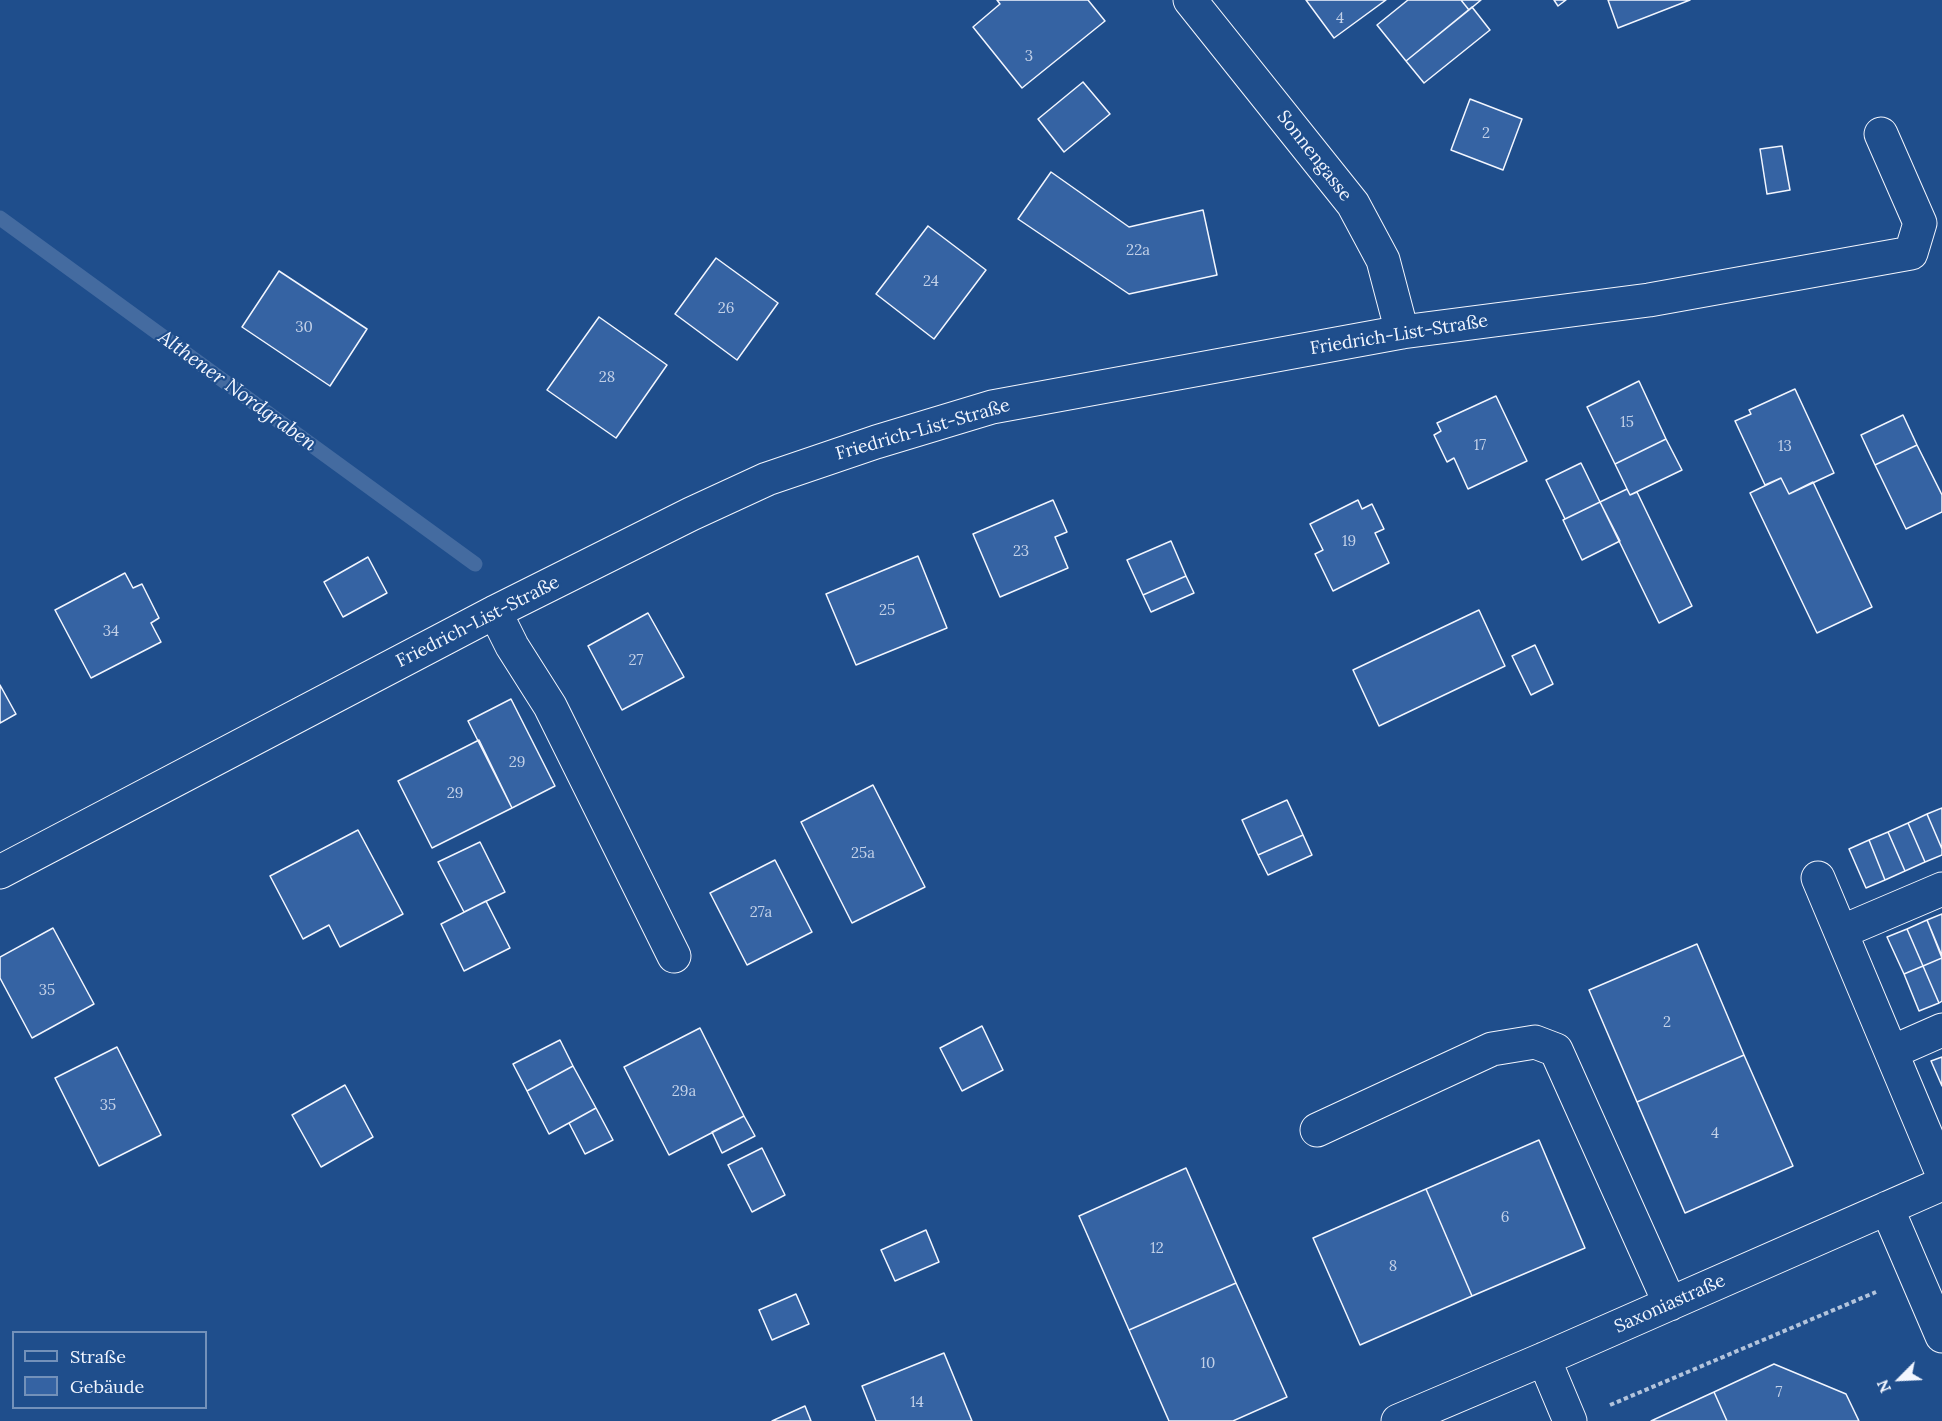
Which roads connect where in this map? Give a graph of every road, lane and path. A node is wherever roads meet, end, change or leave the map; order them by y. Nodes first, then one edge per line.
1 (1190, 0) edge
2 (1881, 134) dead end
3 (1402, 332) junction
4 (495, 612) junction
5 (0, 872) edge
6 (1818, 878) dead end
7 (1942, 889) edge
8 (1841, 932) junction
9 (674, 956) dead end
10 (1942, 1030) edge
11 (1892, 1052) junction
12 (1317, 1130) dead end
13 (1942, 1173) edge
14 (1942, 1184) edge
15 (1887, 1208) junction
16 (1916, 1275) junction
17 (1670, 1304) junction
18 (1942, 1336) edge
19 (1544, 1359) junction
20 (1606, 1407) dead end
21 (1398, 1421) edge
22 (1570, 1421) edge

1 - 3 street, Sonnengasse
2 - 3 street, Friedrich-List-Straße
3 - 4 street, Friedrich-List-Straße
4 - 5 street, Friedrich-List-Straße
4 - 9 street
6 - 8 street
7 - 8 street
8 - 11 street
10 - 11 street
11 - 13 street
12 - 17 street
14 - 15 street, Saxoniastraße
15 - 16 street
15 - 17 street, Saxoniastraße
16 - 18 street
16 - 20 path
17 - 19 street, Saxoniastraße
19 - 21 street, Saxoniastraße
19 - 22 street

